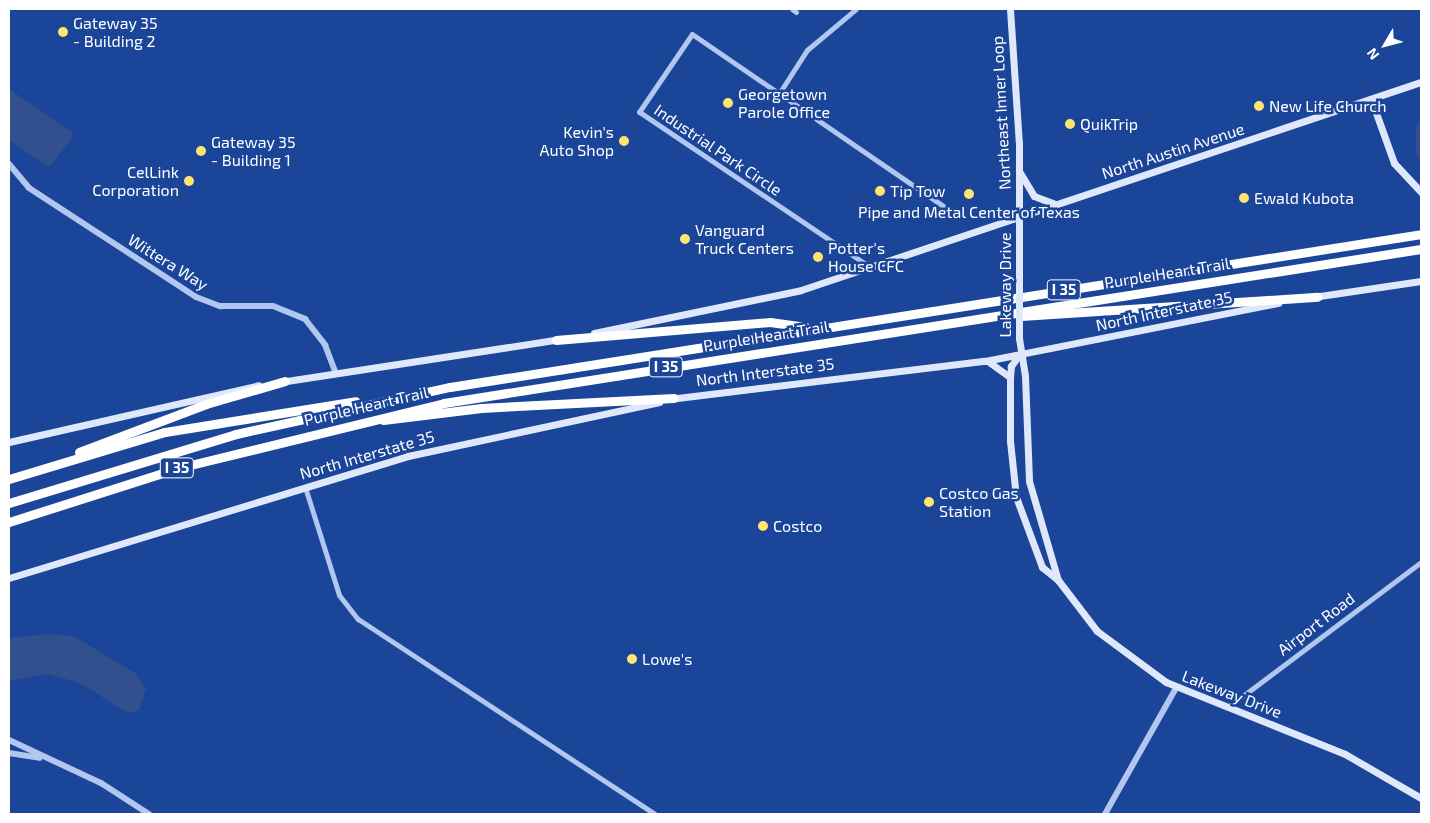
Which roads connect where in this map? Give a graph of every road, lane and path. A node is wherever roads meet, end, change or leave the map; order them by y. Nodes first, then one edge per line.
1 (856, 9) edge
2 (1010, 9) edge
3 (1421, 82) edge
4 (780, 92) junction
5 (1371, 99) junction
6 (9, 164) edge
7 (1019, 169) junction
8 (1421, 192) edge
9 (1055, 204) junction
10 (948, 209) dead end
11 (1019, 215) junction
12 (1421, 234) edge
13 (1421, 249) edge
14 (870, 267) junction
15 (1421, 281) edge
16 (1317, 297) junction
17 (986, 317) junction
18 (813, 328) junction
19 (556, 340) junction
20 (1019, 355) junction
21 (985, 361) junction
22 (336, 373) junction
23 (1010, 377) junction
24 (284, 381) junction
25 (393, 398) junction
26 (674, 398) junction
27 (348, 425) junction
28 (9, 442) edge
29 (34, 471) junction
30 (9, 479) edge
31 (305, 487) junction
32 (9, 503) edge
33 (9, 522) edge
34 (1421, 562) edge
35 (9, 578) edge
36 (1058, 580) junction
37 (1176, 688) junction
38 (1228, 708) junction
39 (9, 740) edge
40 (9, 753) edge
41 (40, 758) junction
42 (1421, 798) edge
43 (149, 814) edge
44 (655, 814) edge
45 (1105, 814) edge

1 - 4 street
2 - 7 main road, Northeast Inner Loop
3 - 5 main road, North Austin Avenue
4 - 10 street, Industrial Park Circle
4 - 14 street, Industrial Park Circle
5 - 8 main road
5 - 9 main road, North Austin Avenue
6 - 22 street, Wittera Way
7 - 9 main road
7 - 11 main road, Northeast Inner Loop
9 - 11 main road, North Austin Avenue
11 - 14 main road
11 - 20 main road, Lakeway Drive, bridge
12 - 18 highway, Purple Heart Trail / I 35
13 - 17 highway, Purple Heart Trail / I 35
14 - 19 main road
15 - 16 main road, North Interstate 35
16 - 17 highway
16 - 20 main road, North Interstate 35
17 - 27 highway, Purple Heart Trail / I 35
18 - 19 highway
18 - 25 highway, Purple Heart Trail / I 35
19 - 22 main road
20 - 21 main road, North Interstate 35
20 - 23 main road, Lakeway Drive
20 - 36 main road, Lakeway Drive
21 - 23 main road
21 - 26 main road, North Interstate 35
22 - 24 main road
23 - 36 main road, Lakeway Drive
24 - 28 main road
24 - 29 highway
25 - 29 highway
25 - 32 highway, Purple Heart Trail / I 35
26 - 27 highway
26 - 31 main road, North Interstate 35
27 - 33 highway, Purple Heart Trail / I 35
29 - 30 highway
31 - 35 main road, North Interstate 35
31 - 44 street
34 - 38 street, Airport Road
36 - 37 main road, Lakeway Drive
37 - 38 main road, Lakeway Drive
37 - 45 street
38 - 42 main road, Lakeway Drive
39 - 41 street
40 - 41 street
41 - 43 street

